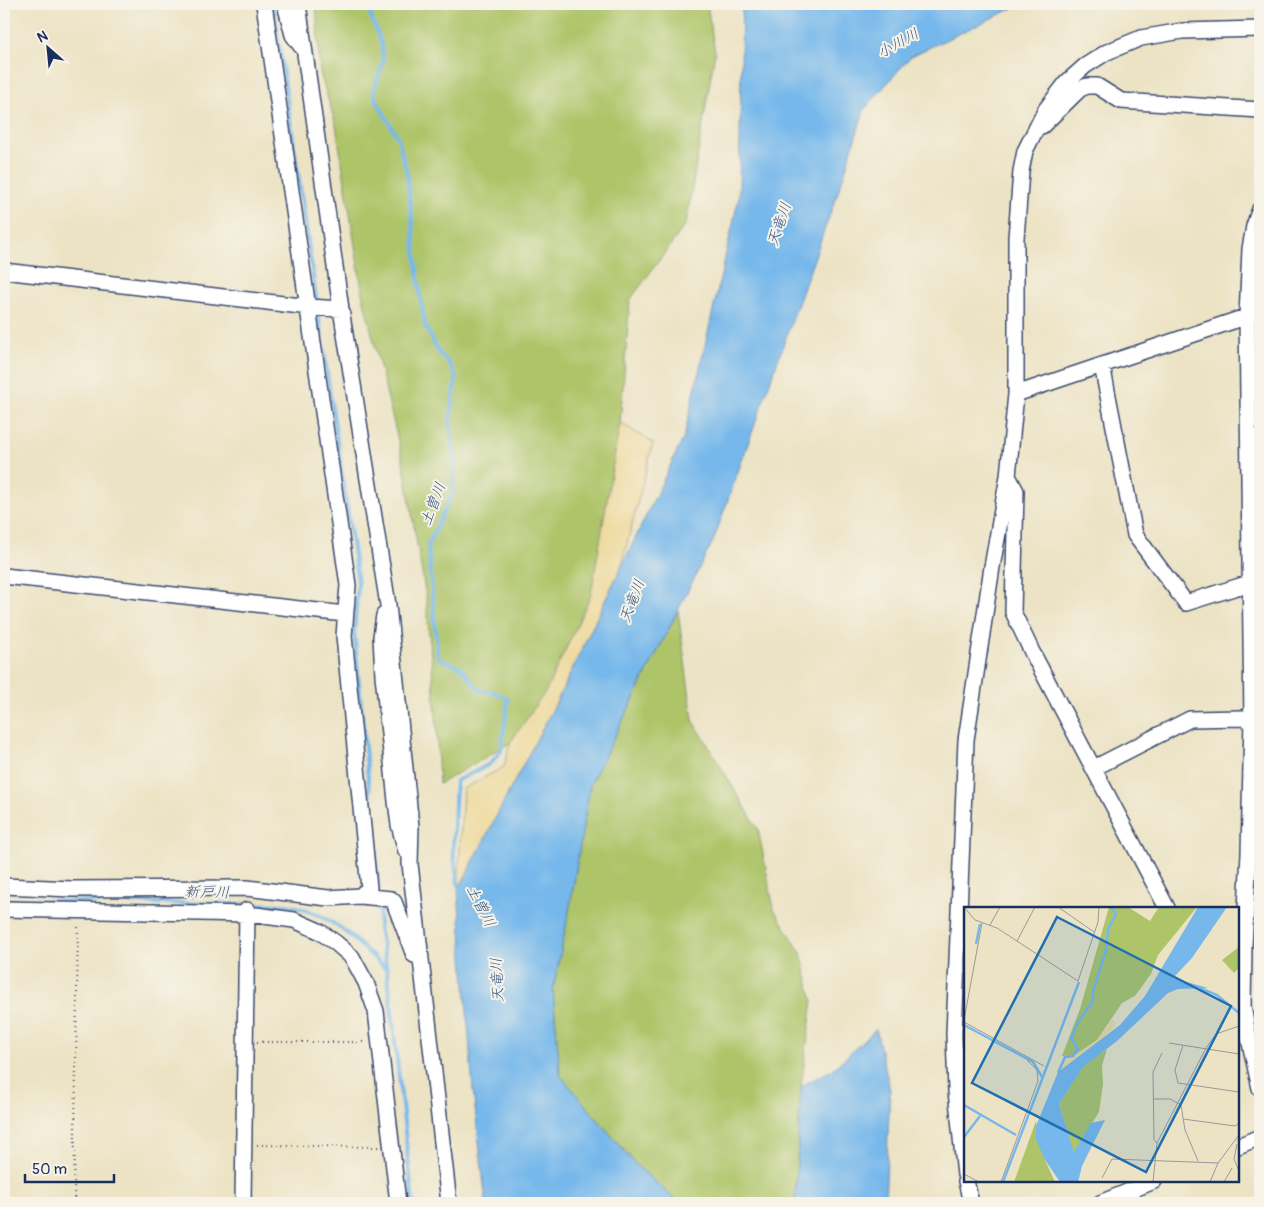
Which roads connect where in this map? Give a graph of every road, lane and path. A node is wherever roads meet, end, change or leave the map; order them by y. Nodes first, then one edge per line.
1 (264, 4) edge
2 (284, 4) edge
3 (298, 4) edge
4 (1260, 29) edge
5 (305, 53) junction
6 (1260, 110) edge
7 (1033, 134) junction
8 (1260, 209) edge
9 (4, 271) edge
10 (315, 307) junction
11 (340, 309) junction
12 (1253, 314) edge
13 (1102, 365) junction
14 (1016, 394) junction
15 (1008, 476) junction
16 (4, 576) edge
17 (1255, 581) edge
18 (387, 599) junction
19 (345, 614) junction
20 (1256, 719) edge
21 (1094, 768) junction
22 (396, 801) junction
23 (410, 813) junction
24 (410, 864) junction
25 (4, 886) edge
26 (374, 898) junction
27 (1166, 907) edge
28 (4, 909) edge
29 (78, 910) junction
30 (248, 912) junction
31 (420, 962) junction
32 (1240, 1006) edge
33 (246, 1042) junction
34 (380, 1045) junction
35 (1260, 1088) edge
36 (1260, 1137) edge
37 (244, 1145) junction
38 (1239, 1146) edge
39 (392, 1148) junction
40 (964, 1166) edge
41 (445, 1170) junction
42 (966, 1182) edge
43 (1152, 1182) edge
44 (74, 1203) edge
45 (243, 1203) edge
46 (398, 1203) edge
47 (438, 1203) edge
48 (449, 1203) edge
49 (971, 1203) edge
50 (1100, 1203) edge

1 - 10 street
2 - 5 street
3 - 5 street
4 - 7 street
5 - 11 street
6 - 7 street
7 - 14 street
8 - 12 street
9 - 10 street
10 - 11 street
10 - 19 street
11 - 18 street
12 - 13 street
12 - 17 street
13 - 14 street
13 - 17 street
14 - 15 street
15 - 21 street
15 - 40 street
16 - 19 street
17 - 20 street
18 - 22 street
18 - 23 street
19 - 26 street
20 - 21 street
20 - 32 street
21 - 27 street
22 - 23 street
22 - 24 street
23 - 24 street
24 - 31 street
25 - 26 street
26 - 31 street
28 - 29 street
29 - 30 street
29 - 44 path
30 - 33 street
30 - 34 street
31 - 41 street
32 - 35 street
33 - 34 path
33 - 37 street
34 - 39 street
36 - 38 street
37 - 39 path
37 - 45 street
39 - 46 street
41 - 47 street
41 - 48 street
42 - 49 street
43 - 50 street

